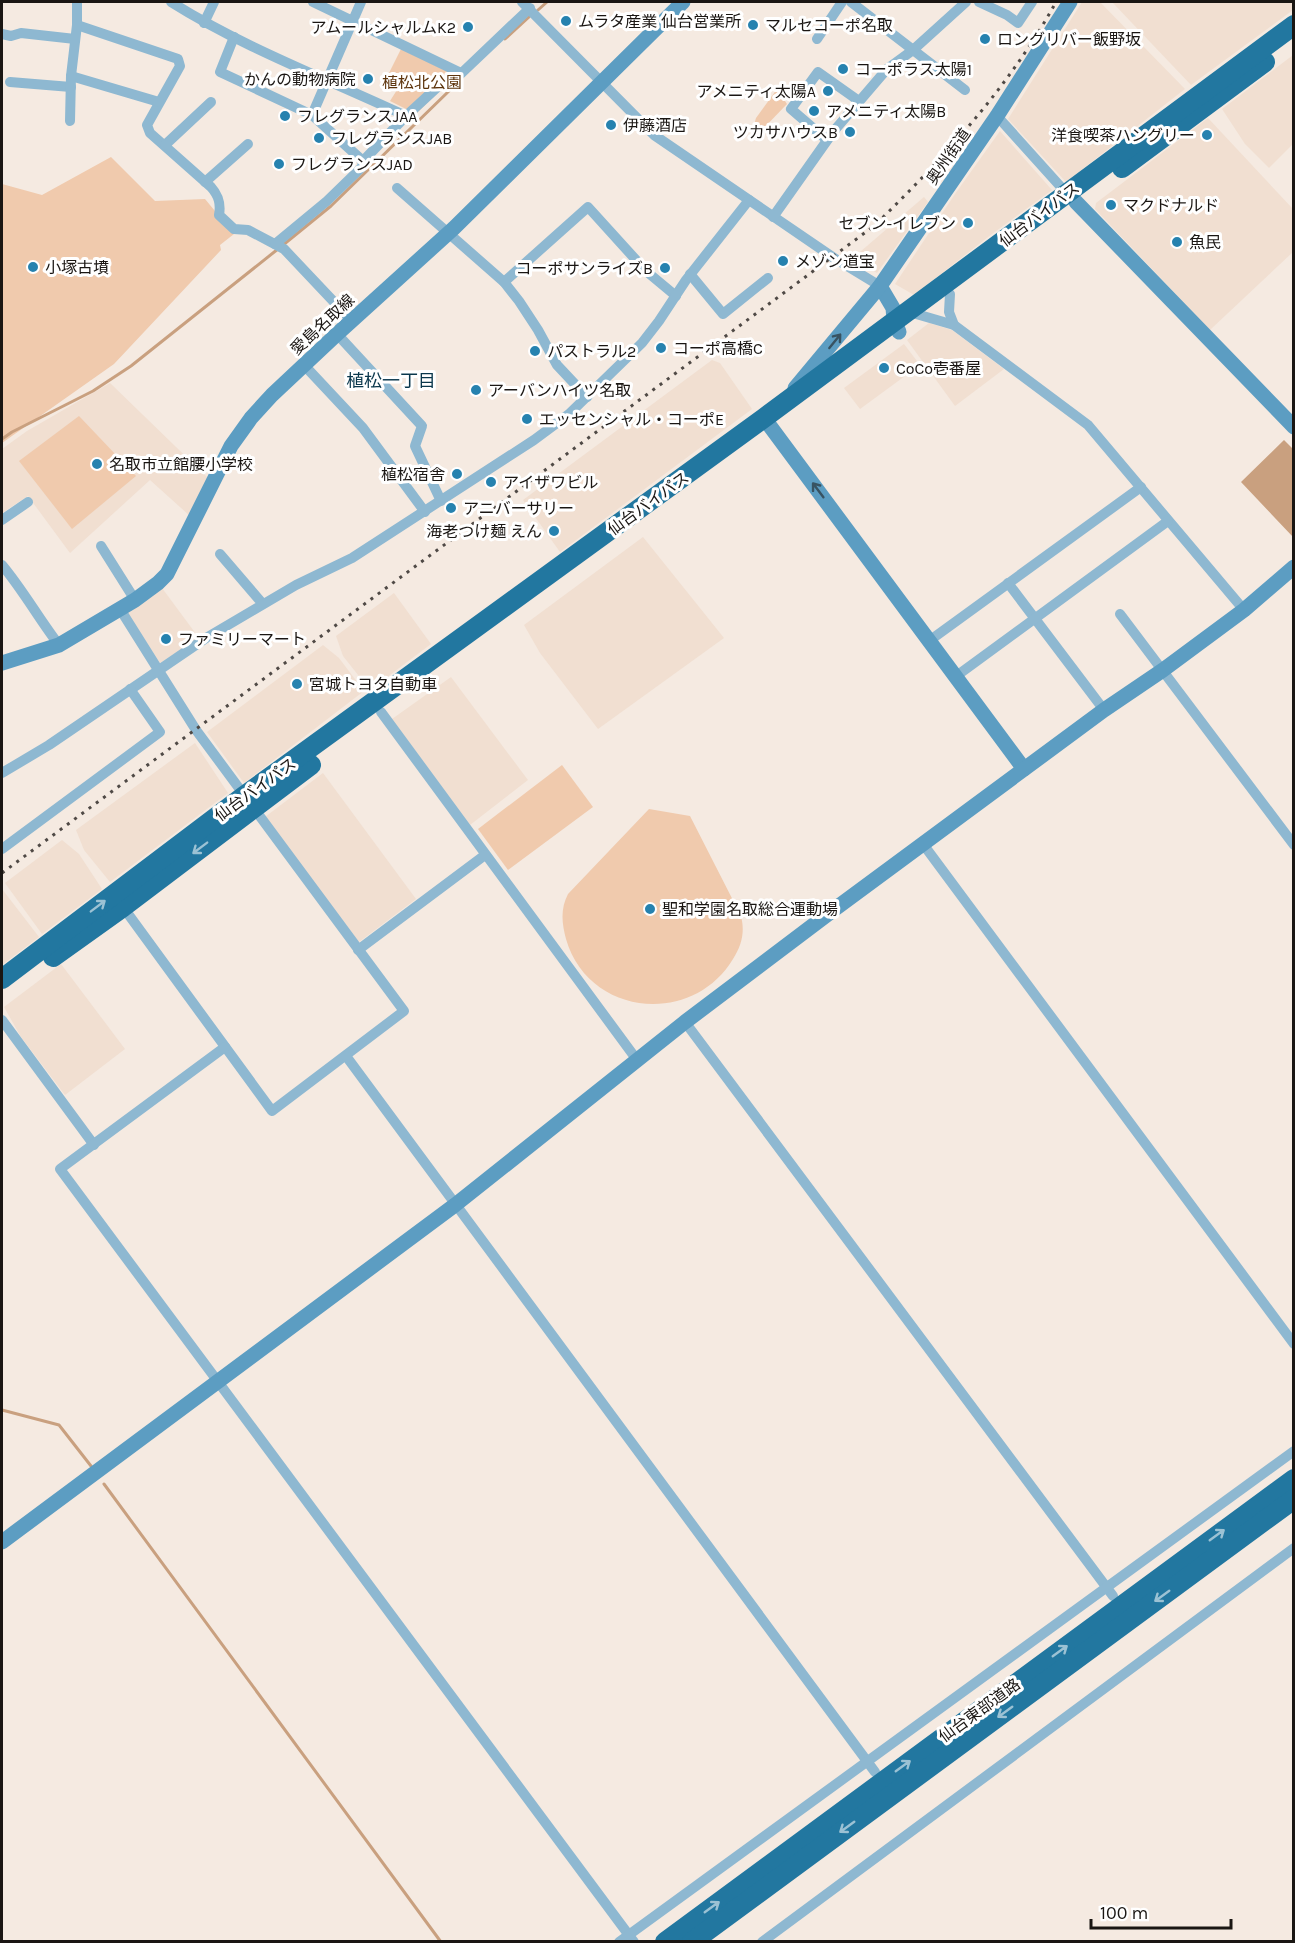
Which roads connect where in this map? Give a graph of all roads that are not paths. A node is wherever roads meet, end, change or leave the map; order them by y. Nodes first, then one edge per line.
1 (77, 2) edge
2 (171, 2) edge
3 (214, 2) edge
4 (313, 2) edge
5 (361, 2) edge
6 (683, 2) edge
7 (842, 2) edge
8 (851, 2) edge
9 (966, 2) edge
10 (979, 2) edge
11 (1032, 2) edge
12 (1070, 2) edge
13 (526, 5) edge
14 (353, 20) junction
15 (204, 23) junction
16 (77, 25) junction
17 (1293, 25) edge
18 (821, 33) dead end
19 (2, 34) edge
20 (234, 37) junction
21 (75, 39) junction
22 (1293, 41) edge
23 (913, 50) junction
24 (461, 73) junction
25 (328, 79) junction
26 (10, 82) dead end
27 (71, 82) junction
28 (600, 82) junction
29 (965, 90) dead end
30 (859, 101) junction
31 (159, 102) junction
32 (211, 102) dead end
33 (312, 115) junction
34 (406, 116) junction
35 (997, 116) junction
36 (70, 121) dead end
37 (827, 140) junction
38 (248, 144) dead end
39 (165, 145) junction
40 (363, 161) junction
41 (205, 182) junction
42 (397, 188) dead end
43 (1071, 198) junction
44 (749, 200) junction
45 (773, 217) junction
46 (447, 234) junction
47 (279, 246) junction
48 (690, 274) junction
49 (768, 278) dead end
50 (504, 282) junction
51 (880, 286) junction
52 (950, 294) junction
53 (676, 296) junction
54 (903, 317) junction
55 (352, 321) junction
56 (954, 325) junction
57 (337, 334) junction
58 (304, 365) junction
59 (587, 397) junction
60 (783, 402) junction
61 (767, 422) junction
62 (1293, 427) edge
63 (1141, 487) junction
64 (441, 501) junction
65 (28, 502) dead end
66 (425, 512) junction
67 (2, 520) edge
68 (1168, 521) junction
69 (101, 546) dead end
70 (220, 554) dead end
71 (2, 565) edge
72 (1293, 567) edge
73 (1008, 583) junction
74 (135, 600) junction
75 (262, 603) junction
76 (120, 609) junction
77 (1244, 610) junction
78 (1120, 614) dead end
79 (1035, 619) junction
80 (929, 641) junction
81 (59, 645) junction
82 (2, 663) edge
83 (158, 670) junction
84 (1163, 670) junction
85 (955, 677) junction
86 (130, 689) junction
87 (1104, 710) junction
88 (381, 712) junction
89 (1024, 769) junction
90 (2, 772) edge
91 (249, 802) junction
92 (923, 844) junction
93 (1293, 845) edge
94 (2, 849) edge
95 (485, 855) junction
96 (123, 907) junction
97 (358, 950) junction
98 (2, 979) edge
99 (2, 993) edge
100 (2, 1020) edge
101 (685, 1022) junction
102 (225, 1047) junction
103 (346, 1056) junction
104 (637, 1060) junction
105 (94, 1145) junction
106 (455, 1205) junction
107 (1293, 1344) edge
108 (217, 1382) junction
109 (1293, 1451) edge
110 (1293, 1479) edge
111 (1293, 1499) edge
112 (2, 1542) edge
113 (1293, 1548) edge
114 (1110, 1591) junction
115 (867, 1762) junction
116 (875, 1772) dead end
117 (631, 1938) edge
118 (619, 1941) edge
119 (665, 1941) edge
120 (692, 1941) edge
121 (762, 1941) edge

1 - 16 street
2 - 15 street
3 - 15 street
4 - 14 street
5 - 14 street
6 - 28 street, 愛島名取線
7 - 18 street
8 - 23 street
9 - 23 street
10 - 11 street
12 - 35 street, 奥州街道
13 - 24 street
13 - 28 street
14 - 24 street
14 - 25 street
15 - 20 street
16 - 21 street
16 - 31 street
17 - 43 highway, 仙台バイパス
19 - 21 street
20 - 25 street
20 - 33 street
21 - 27 street
22 - 43 highway, 仙台バイパス
23 - 29 street
23 - 30 street
24 - 34 street
25 - 33 street
25 - 34 street
26 - 27 street
27 - 31 street
27 - 36 street
28 - 44 street
28 - 46 street, 愛島名取線
30 - 37 street
30 - 37 street
31 - 39 street
32 - 39 street
33 - 40 street
34 - 40 street
35 - 43 street
35 - 51 street, 奥州街道
37 - 45 street
38 - 41 street
39 - 41 street
40 - 47 street
41 - 47 street
42 - 46 street
43 - 52 highway, 仙台バイパス
43 - 54 highway, 仙台バイパス
43 - 62 street
44 - 45 street
44 - 48 street
45 - 51 street
46 - 50 street
46 - 55 street, 愛島名取線
47 - 55 street
48 - 49 street
48 - 53 street
50 - 53 street
50 - 59 street
51 - 54 street
60 -> 51 street, 奥州街道
52 - 54 highway, 仙台バイパス
52 - 56 street
53 - 59 street
54 - 56 street
54 - 60 highway, 仙台バイパス
54 - 61 highway, 仙台バイパス
55 - 57 street, 愛島名取線
56 - 63 street
57 - 58 street, 愛島名取線
57 - 64 street
58 - 66 street
58 - 74 street, 愛島名取線
59 - 64 street
60 - 61 highway, 仙台バイパス
80 -> 61 street
61 - 88 highway, 仙台バイパス
61 - 91 highway, 仙台バイパス
63 - 68 street
63 - 73 street
64 - 66 street
65 - 67 street
66 - 75 street
68 - 77 street
68 - 79 street
69 - 74 street
70 - 75 street
71 - 81 street
72 - 77 street
73 - 79 street
73 - 80 street
74 - 76 street, 愛島名取線
75 - 83 street
76 - 81 street, 愛島名取線
76 - 83 street
77 - 84 street
78 - 84 street
79 - 85 street
79 - 87 street
80 - 85 street
81 - 82 street, 愛島名取線
83 - 86 street
83 - 91 street
84 - 87 street
84 - 93 street
85 - 89 street
86 - 90 street
86 - 94 street
87 - 89 street
88 - 91 highway, 仙台バイパス
88 - 95 street
89 - 92 street
91 -> 96 highway, 仙台バイパス
91 - 97 street
98 -> 91 highway, 仙台バイパス
92 - 101 street
92 - 107 street
95 - 97 street
95 - 104 street
96 - 99 highway, 仙台バイパス
96 - 102 street
97 - 103 street
100 - 105 street
101 - 104 street
101 - 114 street
102 - 103 street
102 - 105 street
103 - 106 street
104 - 106 street
105 - 108 street
106 - 108 street
106 - 115 street
108 - 112 street
108 - 117 street
109 - 114 street
119 -> 110 highway, 仙台東部道路
111 -> 120 highway, 仙台東部道路
113 - 121 street
114 - 115 street
115 - 116 street
115 - 117 street
117 - 118 street

